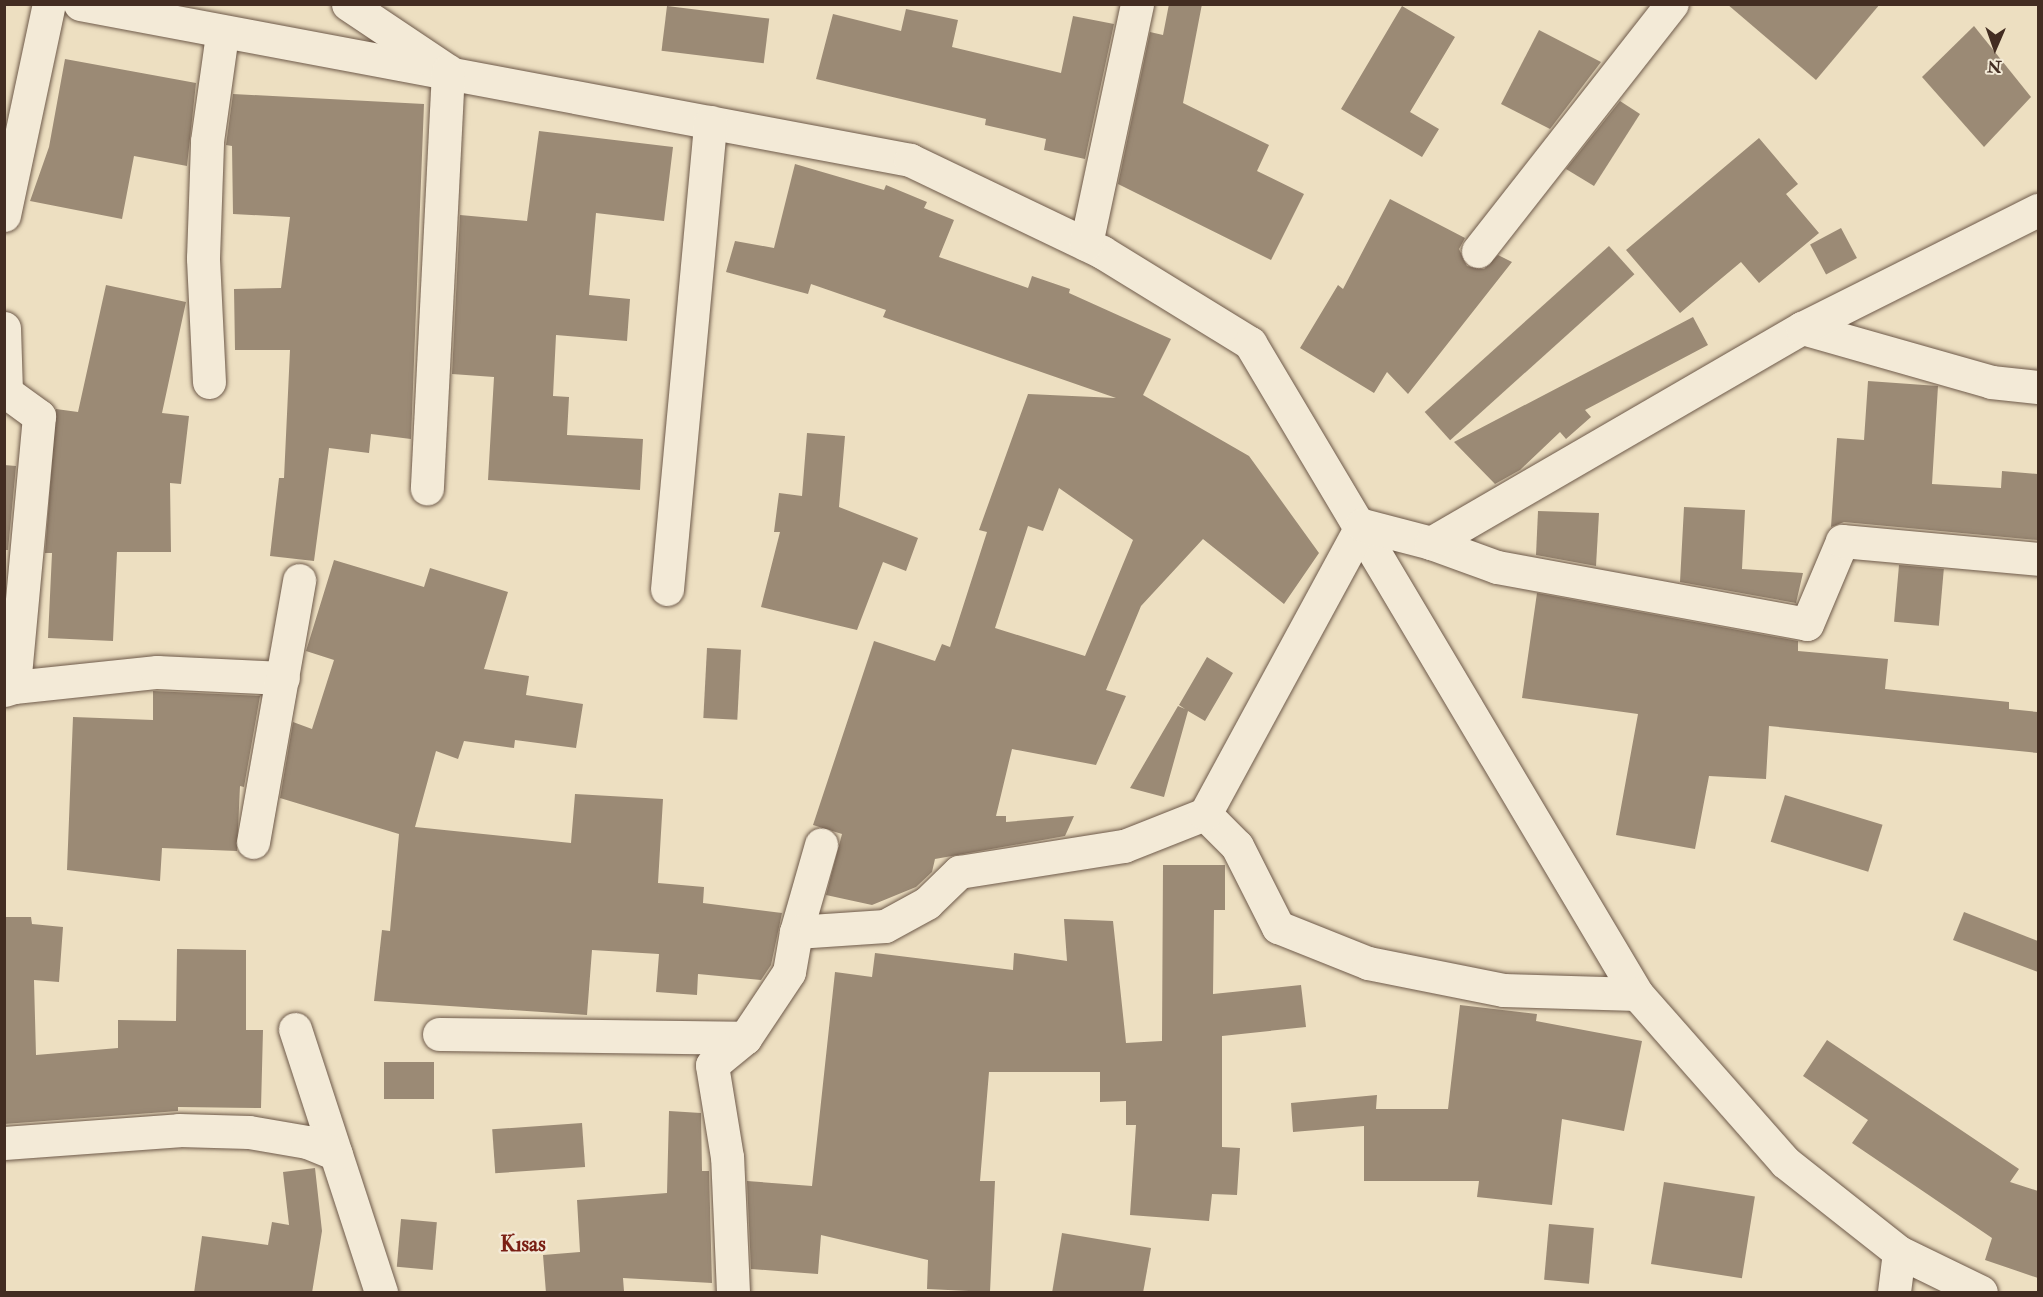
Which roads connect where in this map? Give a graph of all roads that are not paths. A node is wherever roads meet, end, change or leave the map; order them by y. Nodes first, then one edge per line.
1 (49, 4) edge
2 (80, 4) edge
3 (348, 4) edge
4 (1137, 4) edge
5 (1672, 4) edge
6 (222, 34) junction
7 (448, 71) junction
8 (710, 122) junction
9 (2038, 210) edge
10 (4, 215) edge
11 (1086, 244) junction
12 (1478, 251) dead end
13 (4, 328) edge
14 (1802, 328) junction
15 (209, 382) dead end
16 (2038, 387) edge
17 (427, 488) dead end
18 (1362, 525) junction
19 (1431, 543) junction
20 (2038, 559) edge
21 (299, 580) dead end
22 (668, 589) dead end
23 (283, 678) junction
24 (9, 688) edge
25 (1205, 814) junction
26 (253, 842) dead end
27 (820, 845) dead end
28 (796, 932) junction
29 (1637, 994) junction
30 (295, 1029) dead end
31 (439, 1034) dead end
32 (745, 1038) junction
33 (4, 1143) edge
34 (336, 1154) junction
35 (1899, 1252) junction
36 (381, 1293) edge
37 (733, 1293) edge
38 (1894, 1293) edge
39 (1981, 1293) edge

1 - 10 street
2 - 6 street
3 - 7 street
4 - 11 street
5 - 12 street
6 - 7 street
6 - 15 street
7 - 8 street
7 - 17 street
8 - 11 street
8 - 22 street
9 - 14 street
11 - 18 street
13 - 24 street
14 - 16 street
14 - 19 street
18 - 19 street
18 - 25 street
18 - 29 street
19 - 20 street
21 - 23 street
23 - 24 street
23 - 26 street
25 - 28 street
25 - 29 street
27 - 28 street
28 - 32 street
29 - 35 street
30 - 34 street
31 - 32 street
32 - 37 street
33 - 34 street
34 - 36 street
35 - 38 street
35 - 39 street

